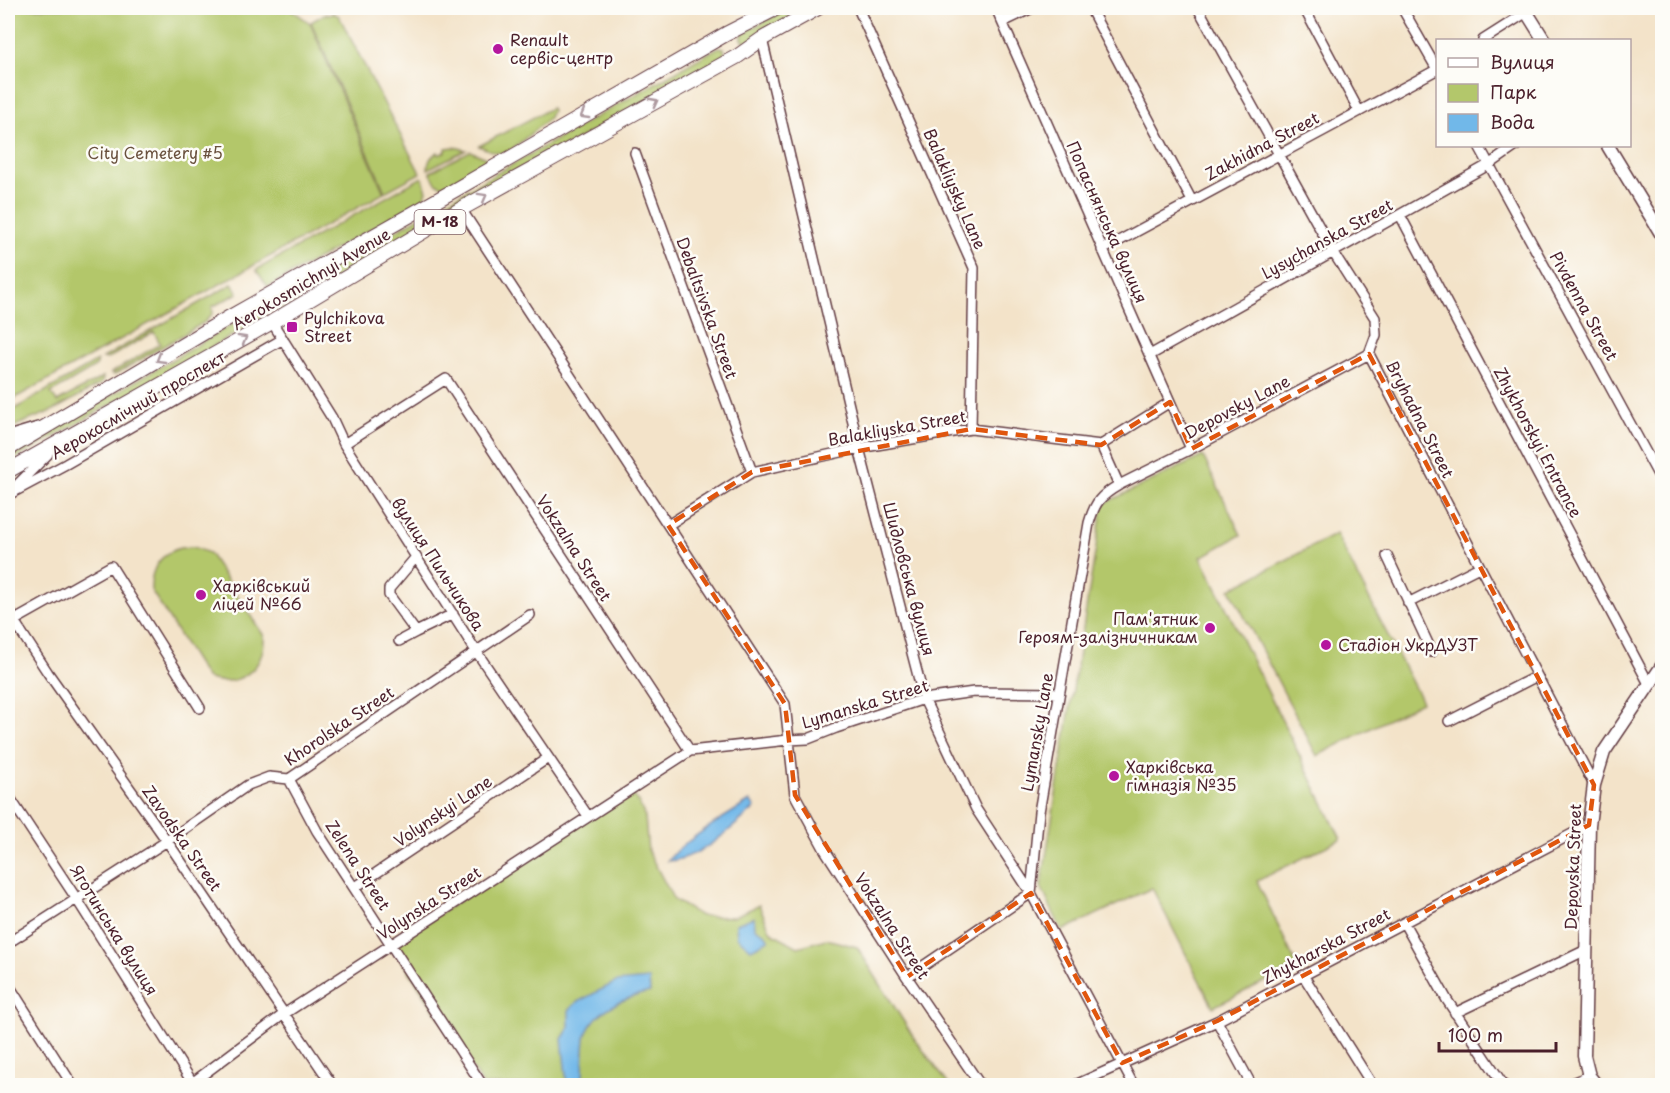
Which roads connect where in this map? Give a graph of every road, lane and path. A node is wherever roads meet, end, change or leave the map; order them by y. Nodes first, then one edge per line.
1 (777, 8) edge
2 (818, 8) edge
3 (858, 8) edge
4 (996, 8) edge
5 (1032, 8) edge
6 (1090, 8) edge
7 (1198, 8) edge
8 (1304, 8) edge
9 (1402, 8) edge
10 (1526, 10) edge
11 (1002, 22) junction
12 (726, 34) junction
13 (762, 39) junction
14 (1483, 39) edge
15 (1543, 39) edge
16 (738, 56) junction
17 (1436, 68) edge
18 (1436, 71) edge
19 (1359, 111) junction
20 (1480, 147) edge
21 (1515, 147) edge
22 (1609, 147) edge
23 (635, 153) dead end
24 (1279, 154) junction
25 (1490, 164) junction
26 (1192, 201) junction
27 (461, 209) junction
28 (1400, 214) junction
29 (1662, 235) edge
30 (1102, 250) junction
31 (1333, 252) junction
32 (272, 322) junction
33 (283, 339) junction
34 (1369, 354) junction
35 (1150, 355) junction
36 (1170, 402) junction
37 (52, 423) junction
38 (971, 429) junction
39 (8, 436) edge
40 (64, 440) junction
41 (344, 444) junction
42 (1101, 445) junction
43 (859, 448) junction
44 (8, 449) edge
45 (1191, 449) junction
46 (8, 471) edge
47 (752, 472) junction
48 (1662, 482) edge
49 (1119, 485) junction
50 (8, 495) edge
51 (669, 525) junction
52 (1387, 556) dead end
53 (416, 557) junction
54 (1479, 567) junction
55 (1408, 603) junction
56 (8, 606) edge
57 (453, 614) junction
58 (530, 615) dead end
59 (11, 623) edge
60 (416, 632) junction
61 (399, 641) dead end
62 (476, 651) junction
63 (1432, 652) dead end
64 (1662, 666) edge
65 (1537, 676) junction
66 (1649, 684) junction
67 (1059, 693) junction
68 (924, 699) junction
69 (200, 708) dead end
70 (1449, 721) dead end
71 (788, 740) junction
72 (690, 751) junction
73 (548, 758) junction
74 (289, 778) junction
75 (1594, 784) junction
76 (8, 795) edge
77 (588, 816) junction
78 (1589, 825) junction
79 (167, 841) junction
80 (354, 888) junction
81 (1031, 893) junction
82 (76, 898) junction
83 (1404, 923) junction
84 (8, 943) edge
85 (392, 945) junction
86 (1586, 950) junction
87 (1303, 975) junction
88 (907, 977) junction
89 (8, 984) edge
90 (1455, 1013) junction
91 (284, 1014) junction
92 (1217, 1021) junction
93 (1122, 1063) junction
94 (1593, 1081) edge
95 (190, 1084) edge
96 (73, 1086) edge
97 (333, 1086) edge
98 (483, 1086) edge
99 (981, 1086) edge
100 (1073, 1086) edge
101 (1134, 1086) edge
102 (1252, 1086) edge
103 (1373, 1086) edge
104 (1504, 1086) edge
105 (1564, 1086) edge

1 - 12 main road, Aerokosmichnyi Avenue / М-18
2 - 13 main road, Aerokosmichnyi Avenue / М-18
3 - 38 street, Balakliysky Lane
4 - 11 street, Попаснянська вулиця
5 - 11 street
6 - 26 street
7 - 24 street, Bryhadna Street
8 - 19 street
9 - 17 street
10 - 14 street
10 - 15 main road
11 - 30 street, Попаснянська вулиця
12 - 16 main road
12 -> 37 main road, Aerokosmichnyi Avenue / М-18
13 - 16 main road, Aerokosmichnyi Avenue / М-18
13 - 43 street, Шидловська вулиця
27 -> 16 main road, Aerokosmichnyi Avenue / М-18
18 - 19 street, Zakhidna Street
19 - 24 street, Zakhidna Street
20 - 25 street, Pivdenna Street
21 - 25 street, Lysychanska Street
22 - 29 main road
23 - 47 street, Debaltsivska Street
24 - 26 street, Zakhidna Street
24 - 31 street, Bryhadna Street
25 - 28 street, Lysychanska Street
25 - 48 street, Pivdenna Street
26 - 30 street, Zakhidna Street
27 - 32 main road, Aerokosmichnyi Avenue / М-18
27 - 51 street, Vokzalna Street
28 - 31 street, Lysychanska Street
28 - 66 street, Zhykhorskyi Entrance
30 - 35 street, Попаснянська вулиця
31 - 34 street, Bryhadna Street
31 - 35 street, Lysychanska Street
32 - 33 street, вулиця Пильчикова
40 -> 32 main road, Aerokosmichnyi Avenue / М-18
33 - 41 street, вулиця Пильчикова
33 - 50 street, Аерокосмічний проспект
34 - 45 street, Depovsky Lane
34 - 54 street, Bryhadna Street
35 - 36 street, Попаснянська вулиця
36 - 42 street
36 - 45 street, Попаснянська вулиця
37 - 39 street, Аерокосмічний проспект
37 - 44 main road, Aerokosmichnyi Avenue / М-18
38 - 42 street, Balakliyska Street
38 - 43 street, Balakliyska Street
40 - 46 main road, Aerokosmichnyi Avenue / М-18
40 - 50 street, Аерокосмічний проспект
41 - 53 street, вулиця Пильчикова
41 - 72 street, Vokzalna Street
42 - 49 street
43 - 47 street, Balakliyska Street
43 - 68 street, Шидловська вулиця
45 - 49 street, Depovsky Lane
47 - 51 street, Balakliyska Street
49 - 67 street, Lymansky Lane
51 - 71 street, Vokzalna Street
52 - 55 street
53 - 57 street, вулиця Пильчикова
53 - 60 street
54 - 55 street
54 - 65 street, Bryhadna Street
55 - 63 street
56 - 59 street, Zavodska Street
57 - 60 street
57 - 62 street, вулиця Пильчикова
58 - 62 street, Khorolska Street
59 - 69 street
59 - 79 street, Zavodska Street
60 - 61 street
62 - 73 street, вулиця Пильчикова
62 - 74 street, Khorolska Street
64 - 66 main road, Depovska Street
65 - 70 street
65 - 75 street, Bryhadna Street
66 - 75 main road, Depovska Street
67 - 68 street, Lymanska Street
67 - 81 street, Lymansky Lane
68 - 71 street, Lymanska Street
68 - 81 street, Шидловська вулиця
71 - 72 street
71 - 88 street, Vokzalna Street
72 - 77 street, Volynska Street
73 - 77 street, вулиця Пильчикова
73 - 80 street, Volynskyi Lane
74 - 79 street, Khorolska Street
74 - 80 street, Zelena Street
75 - 78 main road, Depovska Street
76 - 82 street, Яготинська вулиця
77 - 85 street, Volynska Street
78 - 83 street, Zhykharska Street
78 - 86 main road, Depovska Street
79 - 82 street, Khorolska Street
79 - 91 street, Zavodska Street
80 - 85 street, Zelena Street
81 - 88 street
81 - 93 street, Шидловська вулиця
82 - 84 street, Khorolska Street
82 - 95 street, Яготинська вулиця
83 - 87 street, Zhykharska Street
83 - 90 street
85 - 91 street, Volynska Street
85 - 98 street, Zelena Street
86 - 90 street
86 - 94 main road, Depovska Street
87 - 92 street, Zhykharska Street
87 - 103 street
88 - 99 street, Vokzalna Street
89 - 96 street
90 - 104 street
91 - 95 street, Volynska Street
91 - 97 street, Zavodska Street
92 - 93 street, Zhykharska Street
92 - 102 street
93 - 100 street, Zhykharska Street
93 - 101 street, Шидловська вулиця
94 - 105 street

